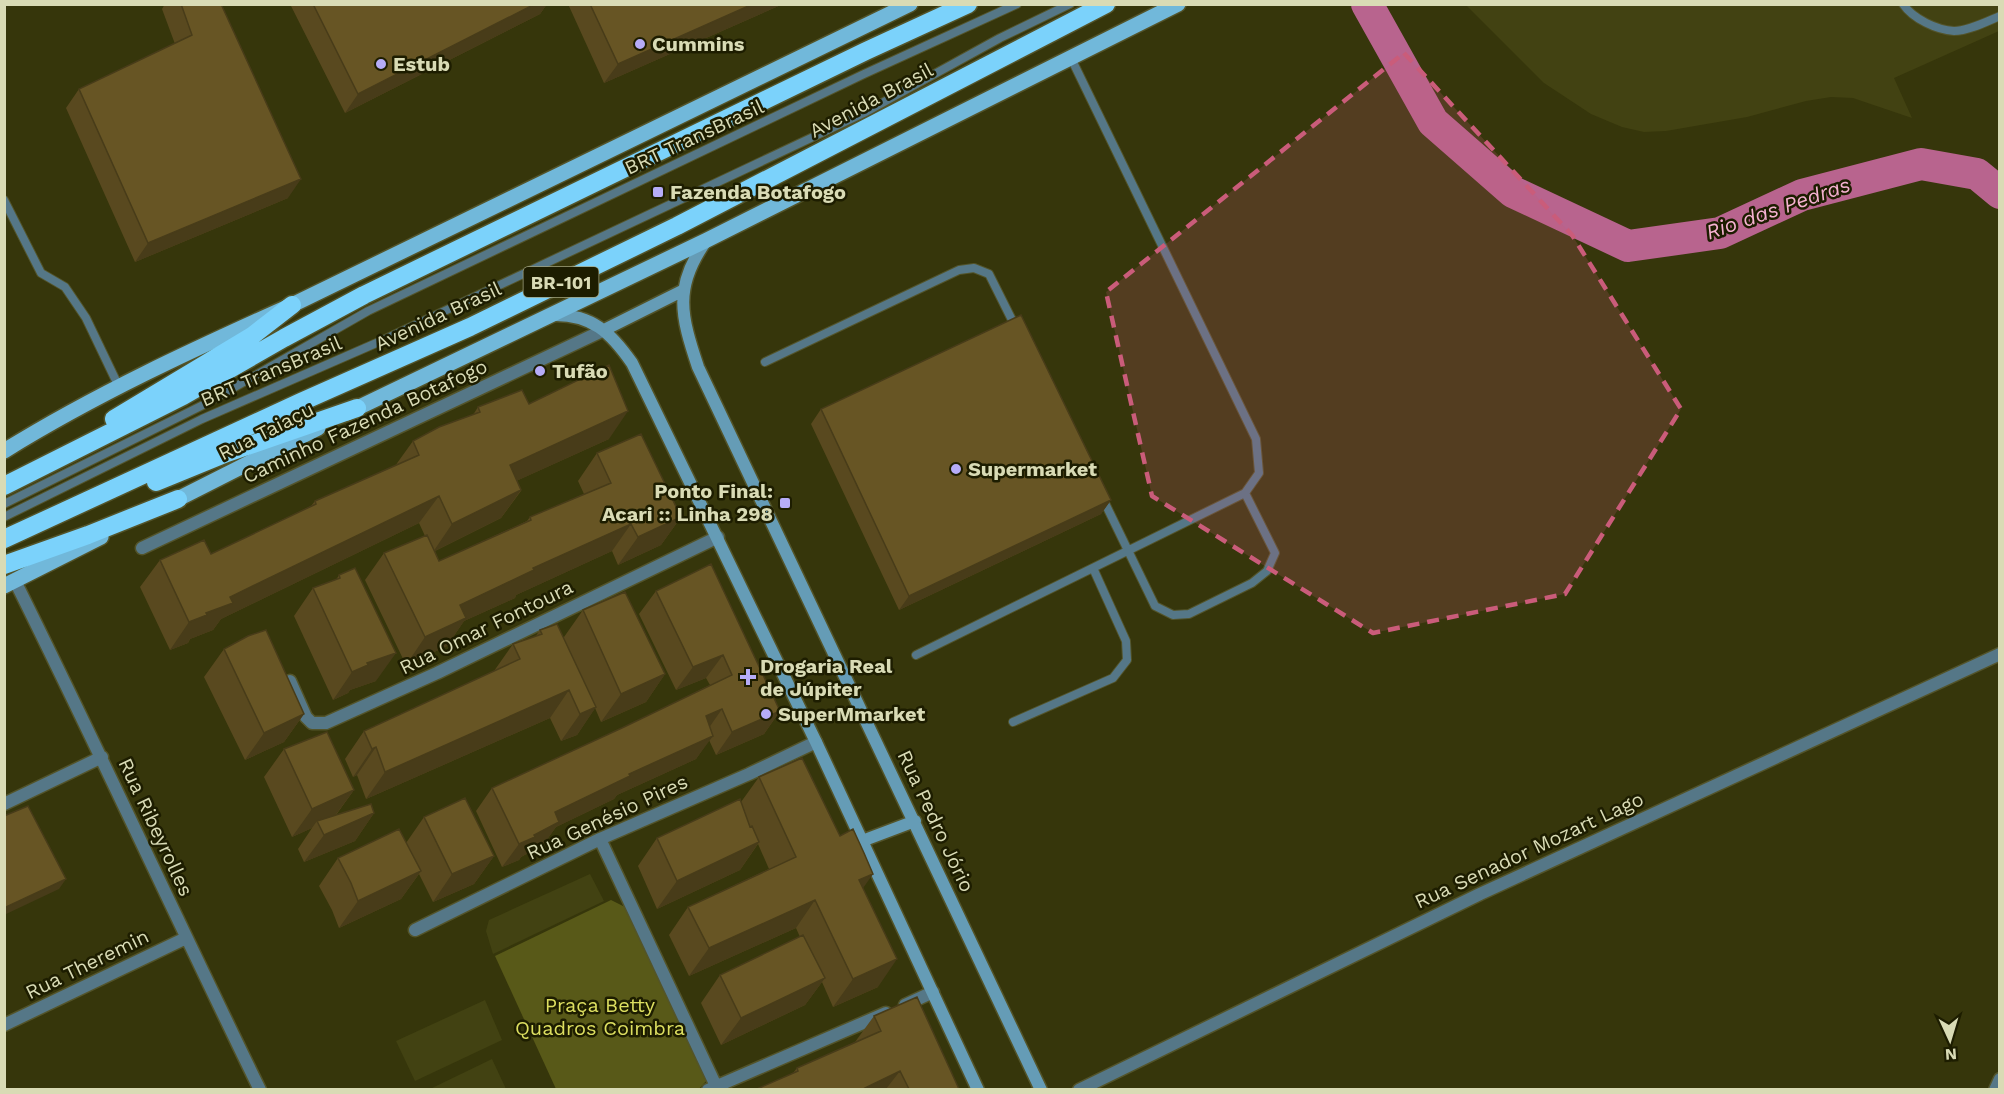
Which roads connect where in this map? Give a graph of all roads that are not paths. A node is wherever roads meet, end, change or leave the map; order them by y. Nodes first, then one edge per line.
1 (910, 4) edge
2 (968, 4) edge
3 (1017, 4) edge
4 (1070, 4) edge
5 (1106, 4) edge
6 (1178, 4) edge
7 (1903, 4) edge
8 (2000, 16) edge
9 (1071, 58) junction
10 (4, 201) edge
11 (707, 240) junction
12 (682, 291) junction
13 (292, 305) junction
14 (549, 316) junction
15 (604, 330) junction
16 (1021, 338) edge
17 (765, 362) dead end
18 (120, 387) junction
19 (357, 408) junction
20 (4, 450) edge
21 (9, 484) edge
22 (1096, 486) edge
23 (1245, 492) junction
24 (178, 499) junction
25 (4, 504) edge
26 (4, 517) edge
27 (718, 537) junction
28 (5, 539) edge
29 (142, 548) dead end
30 (1129, 550) junction
31 (4, 565) edge
32 (1093, 568) junction
33 (10, 583) edge
34 (2000, 654) edge
35 (916, 655) dead end
36 (290, 681) edge
37 (1013, 722) dead end
38 (816, 742) junction
39 (102, 757) junction
40 (4, 804) edge
41 (915, 821) junction
42 (600, 839) junction
43 (861, 841) junction
44 (415, 930) dead end
45 (186, 938) junction
46 (933, 992) junction
47 (4, 1025) edge
48 (2000, 1079) edge
49 (712, 1088) edge
50 (260, 1089) edge
51 (978, 1089) edge
52 (1041, 1089) edge
53 (1079, 1089) edge
54 (1995, 1089) edge

1 - 13 main road
2 - 21 highway
3 - 25 lane, BRT TransBrasil
4 - 26 lane, BRT TransBrasil
5 - 28 highway, Avenida Brasil / BR-101
6 - 9 main road
7 - 8 lane
9 - 11 main road
9 - 23 lane
10 - 18 lane
11 - 12 main road, Rua Pedro Jório
11 - 14 main road
12 - 15 main road
12 - 41 main road, Rua Pedro Jório
13 - 18 main road
13 - 21 highway
14 - 15 main road
14 - 19 main road, Rua Taiaçu
15 - 27 main road
15 - 29 street, Caminho Fazenda Botafogo
16 - 17 lane
18 - 20 main road
19 - 24 main road, Rua Taiaçu
19 - 28 highway
22 - 30 lane
23 - 30 lane
23 - 30 lane
24 - 31 highway
24 - 33 main road, Rua Taiaçu
27 - 36 street, Rua Omar Fontoura
27 - 38 main road
30 - 32 lane
32 - 35 lane
32 - 37 lane
33 - 39 street, Rua Ribeyrolles
34 - 53 street, Rua Senador Mozart Lago
38 - 42 street, Rua Genésio Pires
38 - 43 main road
39 - 40 street
39 - 45 street, Rua Ribeyrolles
41 - 43 main road
41 - 52 main road, Rua Pedro Jório
42 - 44 street, Rua Genésio Pires
42 - 49 street
43 - 46 main road
45 - 47 street, Rua Theremin
45 - 50 street, Rua Ribeyrolles
46 - 49 street
46 - 51 main road
48 - 54 street

